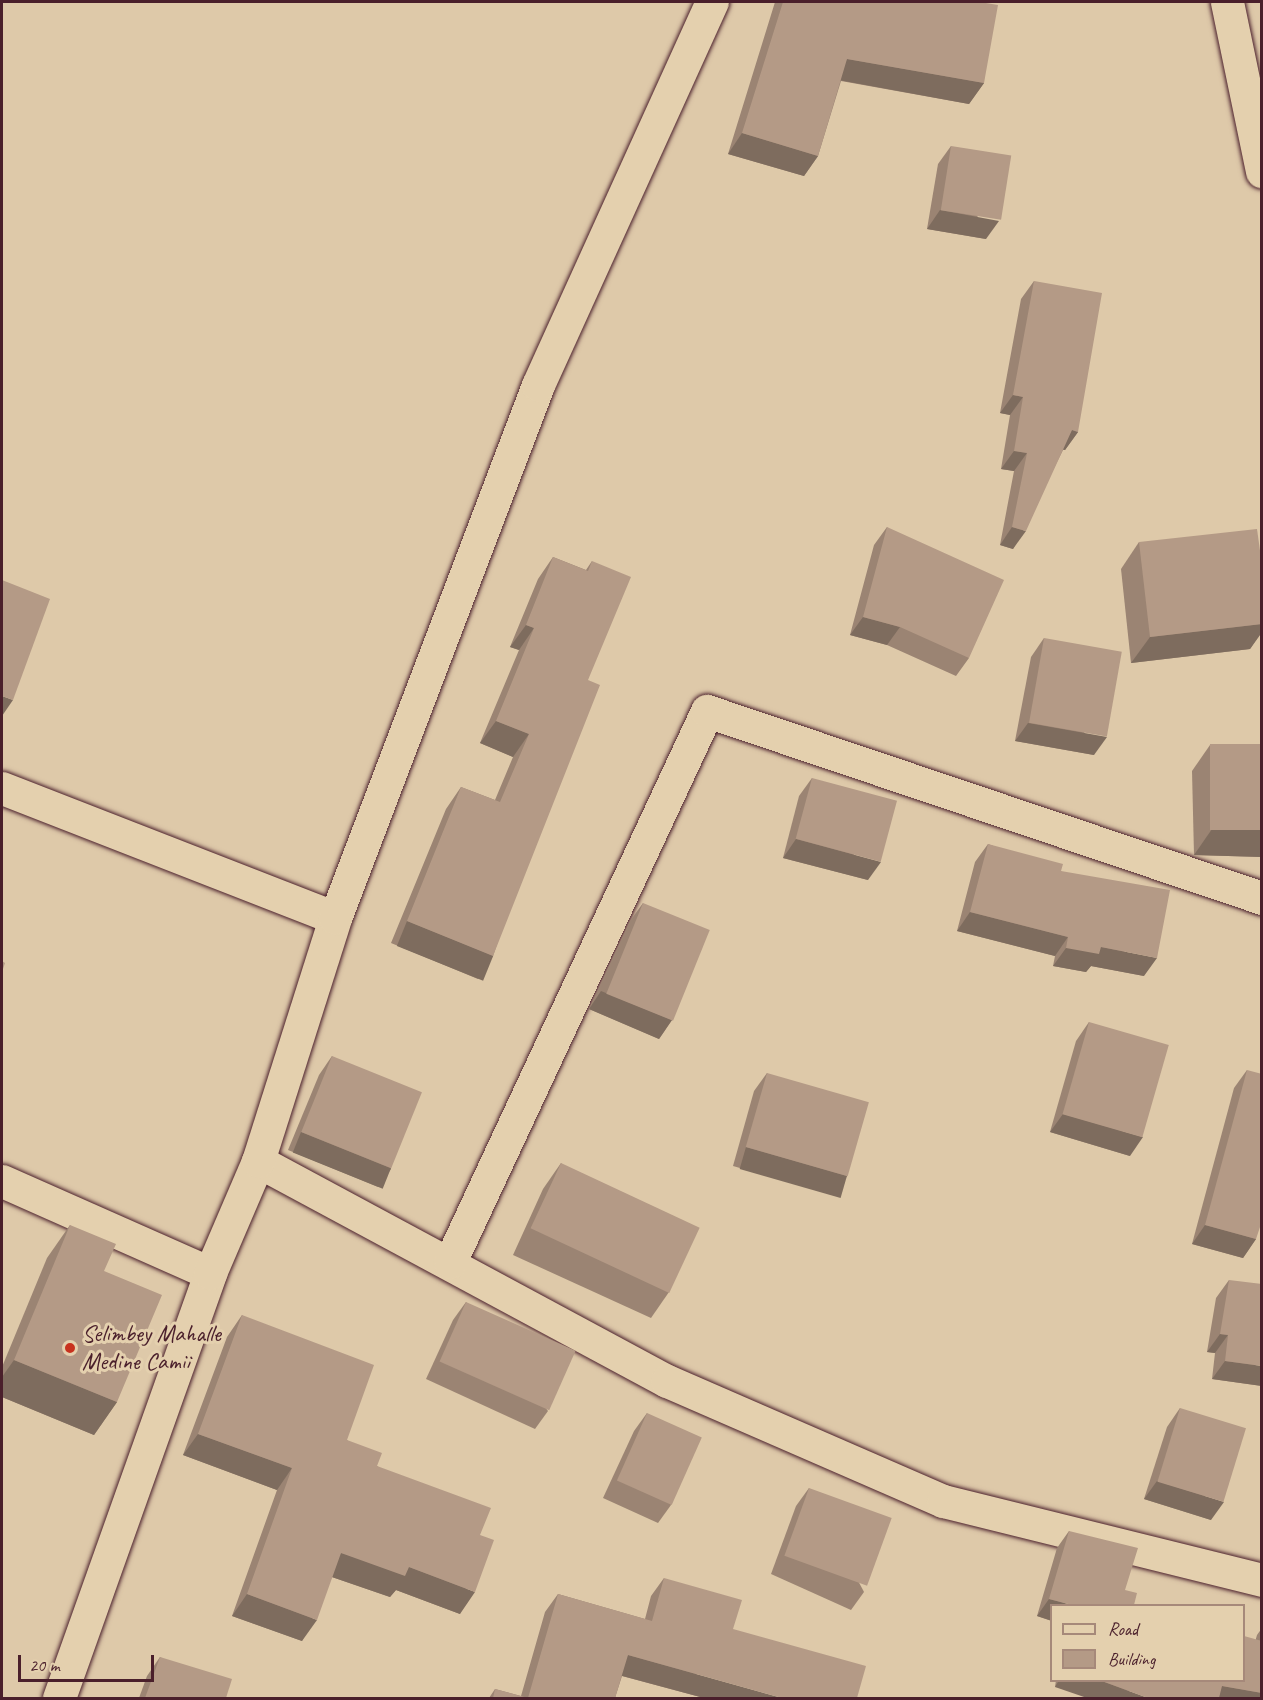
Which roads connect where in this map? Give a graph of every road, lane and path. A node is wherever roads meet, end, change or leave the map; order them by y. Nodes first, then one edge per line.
1 (712, 2) edge
2 (1227, 2) edge
3 (1262, 171) edge
4 (2, 788) edge
5 (1262, 898) edge
6 (335, 918) junction
7 (258, 1161) junction
8 (2, 1181) edge
9 (450, 1262) junction
10 (210, 1273) junction
11 (1262, 1580) edge
12 (58, 1698) edge

1 - 6 street
2 - 3 street
4 - 6 street
5 - 9 street
6 - 7 street
7 - 9 street
7 - 10 street
8 - 10 street
9 - 11 street
10 - 12 street

